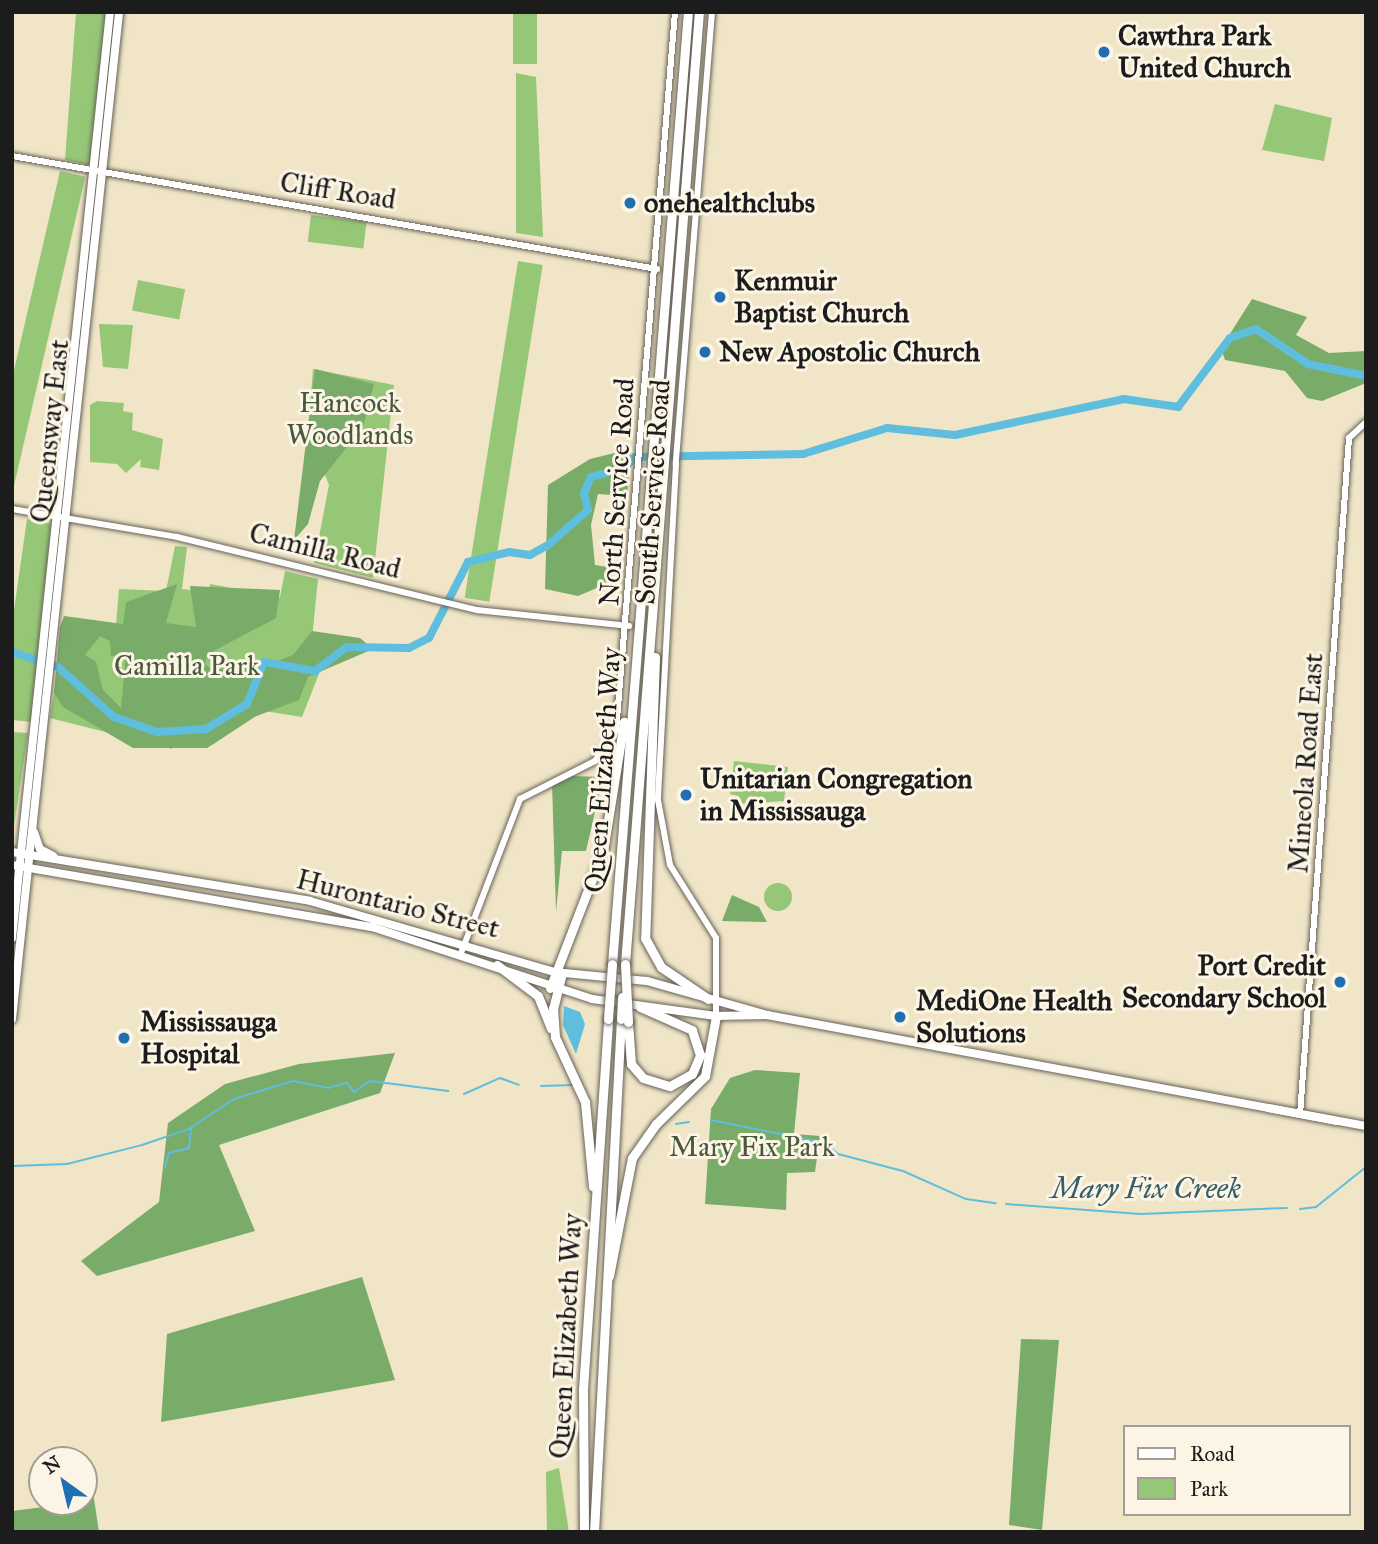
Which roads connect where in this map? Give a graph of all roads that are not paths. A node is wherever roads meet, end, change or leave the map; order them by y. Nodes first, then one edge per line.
1 (110, 12) edge
2 (119, 12) edge
3 (675, 12) edge
4 (688, 12) edge
5 (699, 12) edge
6 (712, 12) edge
7 (12, 156) edge
8 (97, 173) junction
9 (657, 269) junction
10 (1364, 423) edge
11 (672, 444) junction
12 (12, 509) edge
13 (60, 518) junction
14 (654, 613) junction
15 (629, 626) junction
16 (44, 668) junction
17 (630, 686) junction
18 (24, 813) junction
19 (33, 826) junction
20 (12, 844) edge
21 (21, 854) edge
22 (65, 861) junction
23 (20, 866) edge
24 (54, 872) junction
25 (12, 876) edge
26 (17, 890) junction
27 (25, 898) junction
28 (12, 938) edge
29 (464, 941) junction
30 (461, 953) junction
31 (497, 965) junction
32 (558, 972) junction
33 (553, 989) junction
34 (713, 1000) junction
35 (640, 1007) junction
36 (767, 1015) junction
37 (716, 1016) junction
38 (12, 1019) edge
39 (624, 1021) junction
40 (555, 1037) junction
41 (1300, 1114) junction
42 (1366, 1126) edge
43 (596, 1203) junction
44 (604, 1294) junction
45 (584, 1532) edge
46 (594, 1532) edge

1 - 8 main road, Queensway East
2 - 8 main road, Queensway East
3 - 9 street, North Service Road
4 - 17 highway, Queen Elizabeth Way
5 - 11 highway, Queen Elizabeth Way
6 - 11 street, South Service Road
7 - 8 street, Cliff Road
8 - 9 street, Cliff Road
8 - 13 main road, Queensway East
9 - 15 street, North Service Road
10 - 41 street, Mineola Road East
11 - 14 highway, Queen Elizabeth Way
11 - 34 street, South Service Road
12 - 13 street, Camilla Road
13 - 15 street, Camilla Road
13 - 16 main road, Queensway East
14 - 34 highway
14 - 39 highway, Queen Elizabeth Way, bridge
15 - 29 street, North Service Road
16 - 18 main road, Queensway East
16 - 19 main road, Queensway East
17 - 32 highway
17 - 43 highway, Queen Elizabeth Way, bridge
18 - 20 main road
18 - 21 main road, Queensway East
19 - 21 main road, Queensway East
19 - 22 main road
21 - 22 main road, Hurontario Street
21 - 23 main road
22 - 29 main road, Hurontario Street
23 - 24 main road, Hurontario Street
23 - 26 main road
23 - 27 main road
24 - 27 main road
24 - 30 main road, Hurontario Street
25 - 26 main road
26 - 28 main road
27 - 38 main road
29 - 30 street, North Service Road
29 - 32 main road, Hurontario Street
30 - 31 main road, Hurontario Street
31 - 33 main road, Hurontario Street
31 - 40 highway
32 - 33 highway
32 - 34 main road, Hurontario Street
33 - 35 main road, Hurontario Street
33 - 40 highway
34 - 36 main road, Hurontario Street
34 - 37 street, South Service Road
35 - 37 main road, Hurontario Street
35 - 39 highway
36 - 37 main road, Hurontario Street
36 - 41 main road, Hurontario Street
37 - 44 highway
39 - 44 highway, Queen Elizabeth Way
40 - 43 highway
41 - 42 main road, Hurontario Street
43 - 45 highway, Queen Elizabeth Way
44 - 46 highway, Queen Elizabeth Way

